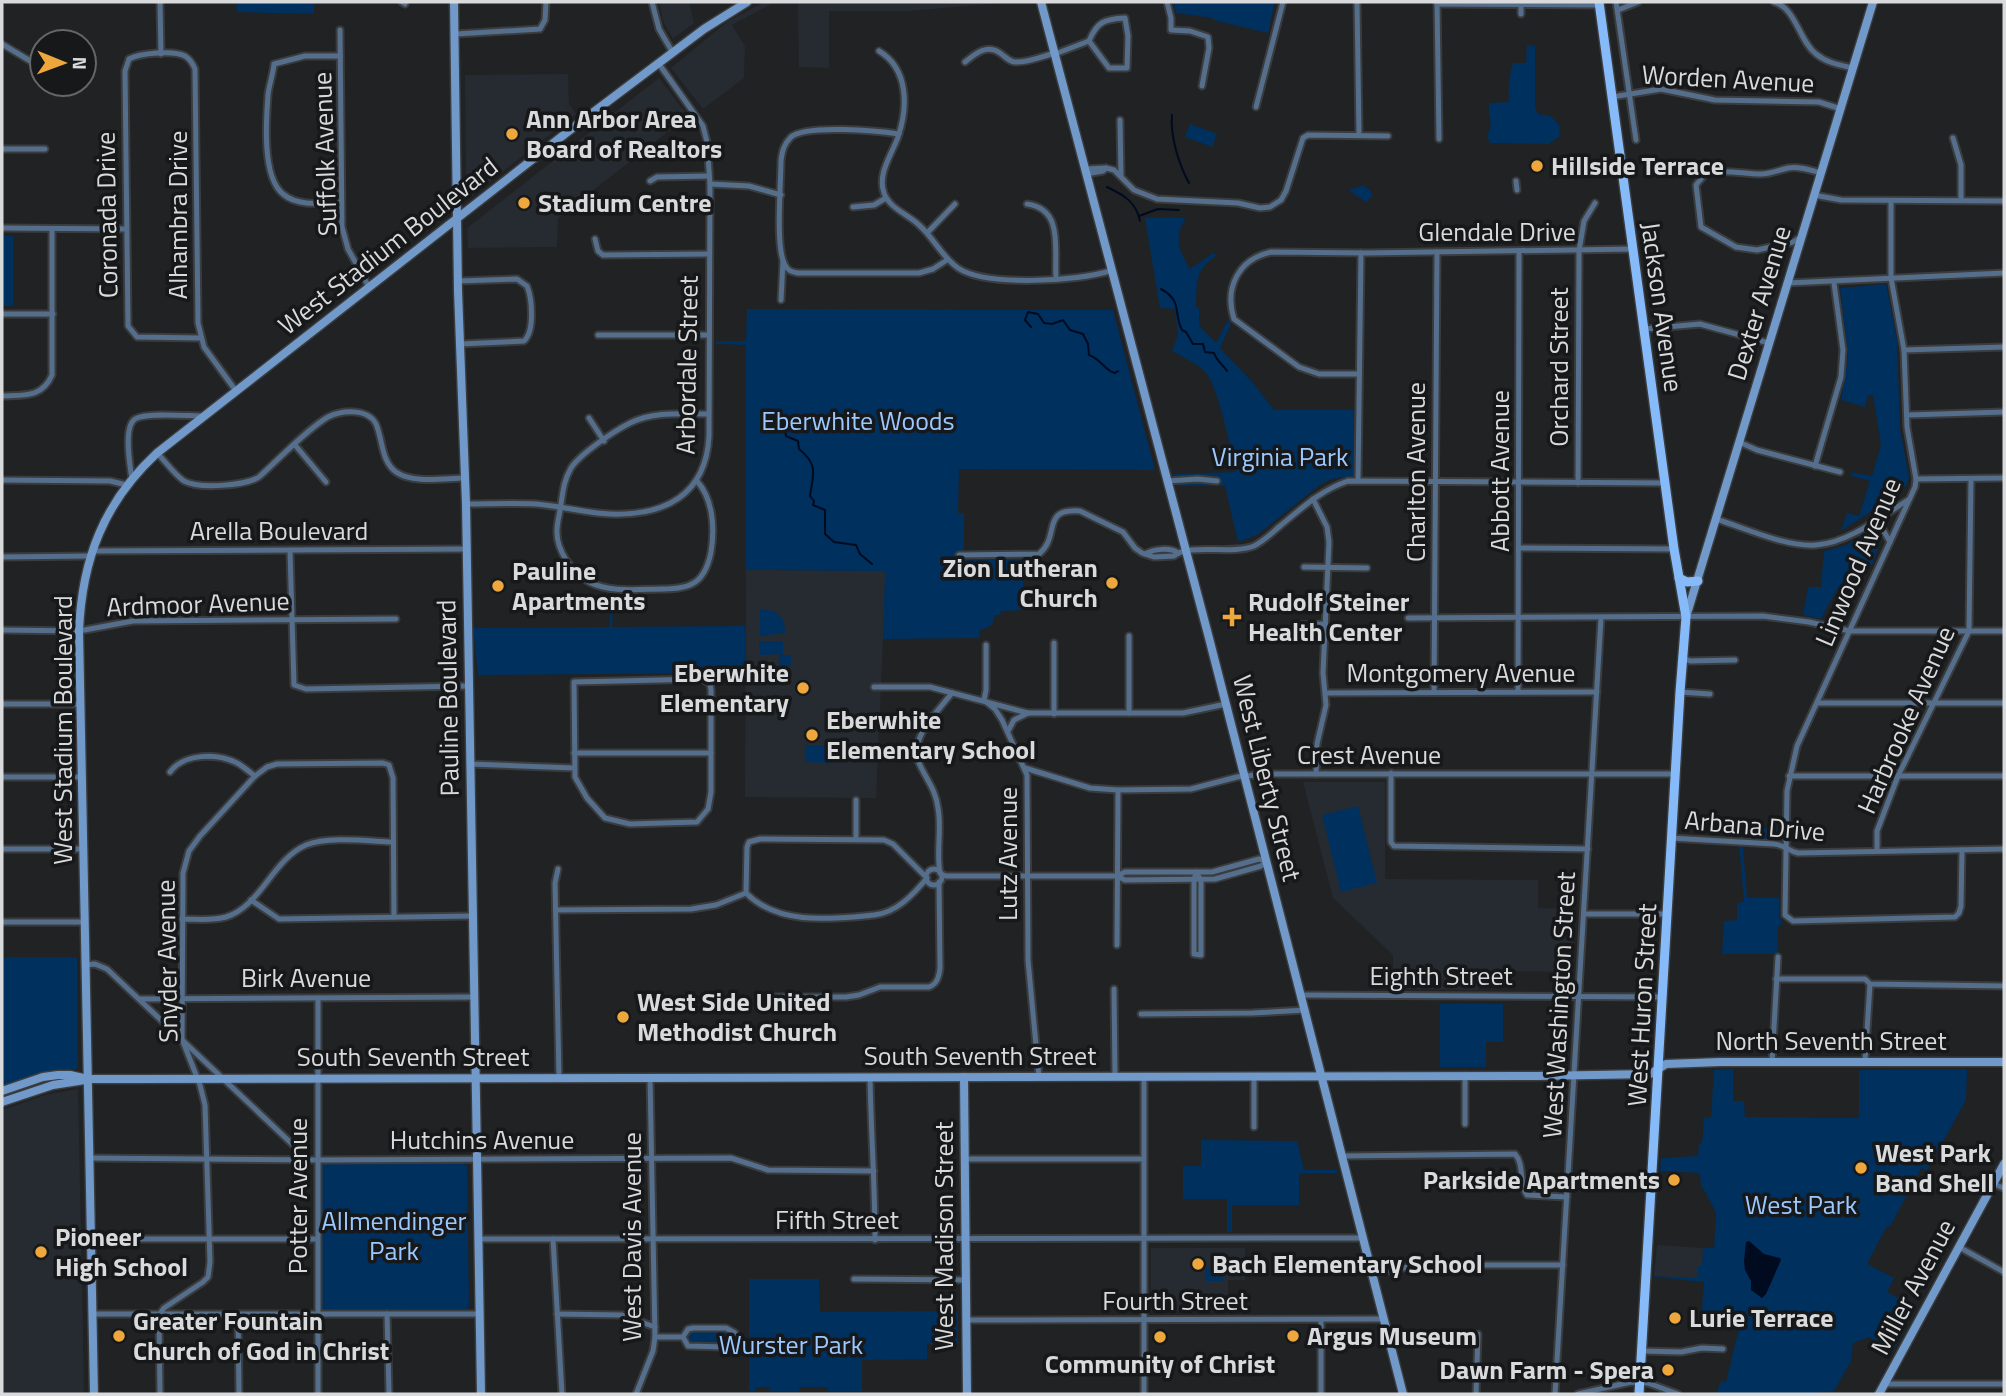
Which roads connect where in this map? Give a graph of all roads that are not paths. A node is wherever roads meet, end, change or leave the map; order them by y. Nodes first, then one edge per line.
1 (160, 2) edge
2 (454, 2) edge
3 (546, 2) edge
4 (652, 2) edge
5 (747, 2) edge
6 (1041, 2) edge
7 (1167, 2) edge
8 (1283, 2) edge
9 (1357, 2) edge
10 (1616, 2) edge
11 (1638, 2) edge
12 (1774, 2) edge
13 (1873, 2) edge
14 (1437, 3) edge
15 (1600, 3) edge
16 (1521, 4) edge
17 (1618, 10) junction
18 (1521, 14) dead end
19 (340, 30) dead end
20 (456, 34) junction
21 (1089, 41) junction
22 (2, 44) edge
23 (879, 51) dead end
24 (673, 53) junction
25 (1055, 53) junction
26 (162, 54) junction
27 (340, 56) junction
28 (28, 60) edge
29 (965, 62) dead end
30 (659, 64) junction
31 (1854, 68) junction
32 (1202, 86) dead end
33 (1628, 93) junction
34 (1612, 97) junction
35 (1256, 107) dead end
36 (1841, 109) junction
37 (1120, 120) dead end
38 (899, 134) junction
39 (1359, 135) junction
40 (1388, 135) dead end
41 (1953, 138) dead end
42 (1439, 139) dead end
43 (1636, 140) dead end
44 (2, 149) edge
45 (45, 149) dead end
46 (1086, 172) junction
47 (1821, 173) junction
48 (709, 176) junction
49 (1121, 176) junction
50 (650, 181) dead end
51 (1516, 181) dead end
52 (710, 184) junction
53 (1517, 190) dead end
54 (781, 195) junction
55 (1814, 195) junction
56 (886, 198) junction
57 (1891, 201) junction
58 (1961, 201) junction
59 (2004, 201) edge
60 (340, 202) junction
61 (1595, 203) dead end
62 (955, 204) dead end
63 (1027, 204) dead end
64 (853, 207) dead end
65 (457, 219) junction
66 (2, 229) edge
67 (52, 229) junction
68 (126, 229) junction
69 (928, 232) junction
70 (1802, 236) junction
71 (594, 239) dead end
72 (1633, 249) junction
73 (1519, 251) junction
74 (1579, 251) junction
75 (1437, 252) junction
76 (1361, 253) junction
77 (709, 254) junction
78 (783, 259) junction
79 (947, 260) junction
80 (1111, 271) junction
81 (2004, 273) edge
82 (1056, 278) junction
83 (1891, 278) junction
84 (458, 281) junction
85 (1788, 283) junction
86 (1834, 283) junction
87 (369, 287) junction
88 (781, 300) dead end
89 (2, 314) edge
90 (53, 314) junction
91 (1644, 329) junction
92 (598, 335) dead end
93 (709, 335) junction
94 (200, 338) junction
95 (1769, 343) junction
96 (460, 344) junction
97 (2004, 347) edge
98 (1904, 350) junction
99 (1359, 374) junction
100 (236, 391) junction
101 (2, 396) edge
102 (2004, 412) edge
103 (708, 414) junction
104 (1907, 415) junction
105 (203, 416) junction
106 (589, 418) dead end
107 (604, 441) junction
108 (1739, 442) junction
109 (295, 445) junction
110 (157, 453) junction
111 (1815, 466) junction
112 (1840, 472) dead end
113 (465, 478) junction
114 (2004, 478) edge
115 (1916, 479) junction
116 (1971, 479) junction
117 (2, 480) edge
118 (697, 481) junction
119 (1167, 481) junction
120 (1217, 481) dead end
121 (1358, 481) junction
122 (130, 482) junction
123 (326, 482) dead end
124 (1435, 482) junction
125 (1519, 482) junction
126 (1578, 483) junction
127 (1666, 483) junction
128 (1313, 499) junction
129 (1909, 499) junction
130 (466, 504) junction
131 (561, 507) junction
132 (1716, 519) junction
133 (1877, 519) junction
134 (1890, 542) junction
135 (1519, 548) junction
136 (467, 549) junction
137 (1674, 549) junction
138 (290, 551) junction
139 (1182, 552) junction
140 (91, 554) junction
141 (959, 555) dead end
142 (2, 557) edge
143 (1304, 567) dead end
144 (1328, 567) junction
145 (1367, 568) dead end
146 (1679, 578) junction
147 (1698, 581) junction
148 (1518, 617) junction
149 (1686, 617) junction
150 (1408, 618) dead end
151 (1435, 618) junction
152 (1601, 618) junction
153 (396, 619) dead end
154 (291, 620) junction
155 (1326, 624) junction
156 (1297, 625) dead end
157 (2, 630) edge
158 (79, 631) junction
159 (1850, 631) junction
160 (1969, 631) junction
161 (2004, 631) edge
162 (1129, 636) dead end
163 (1054, 643) dead end
164 (986, 645) dead end
165 (1682, 658) junction
166 (1735, 660) dead end
167 (469, 686) junction
168 (874, 687) dead end
169 (1325, 692) junction
170 (1434, 692) junction
171 (1518, 692) junction
172 (1597, 692) junction
173 (1680, 692) junction
174 (952, 693) junction
175 (1710, 694) dead end
176 (984, 701) junction
177 (1934, 703) junction
178 (2004, 703) edge
179 (2, 704) edge
180 (80, 704) junction
181 (1226, 704) junction
182 (1818, 704) junction
183 (1028, 713) junction
184 (1129, 713) junction
185 (1055, 714) junction
186 (1008, 731) junction
187 (574, 753) junction
188 (711, 753) junction
189 (470, 764) junction
190 (574, 768) junction
191 (1025, 768) junction
192 (170, 772) dead end
193 (1592, 773) junction
194 (1316, 774) junction
195 (1391, 774) junction
196 (1676, 774) junction
197 (255, 776) junction
198 (1245, 776) junction
199 (1789, 776) junction
200 (1898, 776) junction
201 (2004, 776) edge
202 (2, 777) edge
203 (81, 777) junction
204 (1118, 790) junction
205 (856, 800) dead end
206 (856, 838) junction
207 (1671, 838) junction
208 (393, 842) junction
209 (1785, 845) junction
210 (2, 849) edge
211 (83, 849) junction
212 (1588, 849) junction
213 (2004, 849) edge
214 (1962, 850) junction
215 (1877, 851) junction
216 (1266, 861) junction
217 (558, 869) dead end
218 (1196, 872) junction
219 (1028, 876) junction
220 (1117, 876) junction
221 (936, 877) junction
222 (1198, 880) junction
223 (746, 893) junction
224 (251, 900) junction
225 (556, 909) junction
226 (1584, 914) junction
227 (1667, 914) junction
228 (472, 916) junction
229 (394, 917) junction
230 (182, 919) junction
231 (2, 922) edge
232 (85, 922) junction
233 (1117, 945) dead end
234 (1778, 957) dead end
235 (85, 965) junction
236 (1776, 979) junction
237 (1870, 984) junction
238 (2004, 986) edge
239 (1114, 989) dead end
240 (1302, 995) junction
241 (1579, 996) junction
242 (183, 997) junction
243 (474, 997) junction
244 (760, 997) dead end
245 (1663, 997) junction
246 (318, 998) junction
247 (139, 999) junction
248 (1306, 1010) junction
249 (1141, 1014) dead end
250 (182, 1039) junction
251 (1772, 1062) junction
252 (1865, 1062) junction
253 (2004, 1062) edge
254 (1660, 1069) junction
255 (1322, 1075) junction
256 (1465, 1075) junction
257 (1574, 1075) junction
258 (1254, 1076) junction
259 (650, 1077) junction
260 (870, 1077) junction
261 (964, 1077) junction
262 (1039, 1077) junction
263 (1115, 1077) junction
264 (1144, 1077) junction
265 (318, 1078) junction
266 (475, 1078) junction
267 (559, 1078) junction
268 (88, 1079) junction
269 (198, 1079) junction
270 (225, 1079) junction
271 (2, 1091) edge
272 (2, 1102) edge
273 (1465, 1124) dead end
274 (1254, 1127) dead end
275 (1343, 1156) junction
276 (89, 1158) junction
277 (477, 1158) junction
278 (208, 1159) junction
279 (651, 1159) junction
280 (965, 1159) junction
281 (1143, 1159) junction
282 (309, 1160) junction
283 (318, 1160) junction
284 (2004, 1164) edge
285 (874, 1171) junction
286 (1993, 1184) junction
287 (2004, 1188) edge
288 (1567, 1197) junction
289 (1363, 1238) junction
290 (91, 1239) junction
291 (209, 1239) junction
292 (317, 1239) junction
293 (478, 1239) junction
294 (553, 1239) junction
295 (652, 1239) junction
296 (1143, 1239) junction
297 (874, 1240) junction
298 (965, 1240) junction
299 (1959, 1247) junction
300 (1563, 1265) junction
301 (2004, 1272) edge
302 (1372, 1274) junction
303 (854, 1279) dead end
304 (966, 1280) junction
305 (92, 1314) junction
306 (238, 1314) junction
307 (317, 1314) junction
308 (387, 1314) junction
309 (479, 1314) junction
310 (557, 1314) junction
311 (159, 1315) junction
312 (1384, 1319) junction
313 (966, 1320) junction
314 (1144, 1320) junction
315 (1321, 1321) junction
316 (655, 1327) junction
317 (1478, 1334) dead end
318 (655, 1337) junction
319 (683, 1337) junction
320 (1723, 1349) dead end
321 (1643, 1351) junction
322 (1640, 1382) junction
323 (1885, 1384) junction
324 (2004, 1384) edge
325 (94, 1394) edge
326 (160, 1394) edge
327 (240, 1394) edge
328 (318, 1394) edge
329 (389, 1394) edge
330 (481, 1394) edge
331 (562, 1394) edge
332 (635, 1394) edge
333 (967, 1394) edge
334 (1144, 1394) edge
335 (1321, 1394) edge
336 (1403, 1394) edge
337 (1476, 1394) edge
338 (1555, 1394) edge
339 (1577, 1394) edge
340 (1639, 1394) edge
341 (1678, 1394) edge
342 (1879, 1394) edge

1 - 26 street
2 - 20 main road, Pauline Boulevard
3 - 20 street
4 - 24 street
5 - 24 main road, West Stadium Boulevard
6 - 25 main road, West Liberty Street
7 - 32 street
8 - 35 street
9 - 39 street
10 - 17 street
11 - 17 street
12 - 31 street
13 - 31 main road, Dexter Avenue
14 - 16 street
14 - 42 street
15 - 16 street
15 - 34 main road, Jackson Avenue
16 - 18 street
17 - 33 street
19 - 27 street, Suffolk Avenue
20 - 65 main road, Pauline Boulevard
21 - 21 street
21 - 25 street
22 - 28 street
23 - 38 street
24 - 30 main road, West Stadium Boulevard
25 - 29 street
25 - 46 main road, West Liberty Street
26 - 68 street, Coronada Drive
26 - 94 street, Alhambra Drive
27 - 60 street, Suffolk Avenue
27 - 60 street
30 - 48 street, Arbordale Street
30 - 65 main road, West Stadium Boulevard
31 - 36 main road, Dexter Avenue
33 - 34 street, Worden Avenue
33 - 36 street, Worden Avenue
33 - 43 street
34 - 72 main road, Jackson Avenue
36 - 47 main road, Dexter Avenue
37 - 49 street
38 - 54 street
38 - 56 street
39 - 40 street
39 - 49 street
41 - 58 street
44 - 45 street
46 - 49 street
46 - 80 main road, West Liberty Street
47 - 55 main road, Dexter Avenue
47 - 70 street
48 - 50 street
48 - 52 street, Arbordale Street
51 - 53 street
52 - 54 street
52 - 77 street, Arbordale Street
54 - 78 street
55 - 57 street
55 - 70 main road, Dexter Avenue
56 - 64 street
56 - 69 street
57 - 58 street
57 - 83 street, Linwood Avenue
58 - 59 street
60 - 87 street, Suffolk Avenue
61 - 74 street, Orchard Street
62 - 69 street
63 - 82 street
65 - 84 main road, Pauline Boulevard
65 - 87 main road, West Stadium Boulevard
66 - 67 street
67 - 68 street
67 - 90 street
68 - 94 street, Coronada Drive
69 - 79 street
70 - 85 main road, Dexter Avenue
71 - 77 street
72 - 74 street, Glendale Drive
72 - 91 main road, Jackson Avenue
73 - 74 street, Glendale Drive
73 - 75 street, Glendale Drive
73 - 125 street, Abbott Avenue
74 - 126 street, Orchard Street
75 - 76 street, Glendale Drive
75 - 124 street, Charlton Avenue
76 - 99 street
76 - 99 street, Glendale Drive
77 - 93 street, Arbordale Street
78 - 79 street
78 - 88 street
79 - 82 street
80 - 82 street
80 - 119 main road, West Liberty Street
81 - 83 street
83 - 86 street
83 - 98 street, Linwood Avenue
84 - 96 main road, Pauline Boulevard
84 - 96 street
85 - 86 street
85 - 95 main road, Dexter Avenue
86 - 111 street
87 - 100 main road, West Stadium Boulevard
89 - 90 street
90 - 101 street
91 - 95 street
91 - 127 main road, Jackson Avenue
92 - 93 street
93 - 103 street, Arbordale Street
94 - 100 street, Alhambra Drive
95 - 108 main road, Dexter Avenue
96 - 113 main road, Pauline Boulevard
97 - 98 street
98 - 104 street, Linwood Avenue
99 - 121 street
100 - 105 main road, West Stadium Boulevard
102 - 104 street
103 - 107 street
103 - 118 street, Arbordale Street
104 - 115 street, Linwood Avenue
105 - 110 main road, West Stadium Boulevard
105 - 122 street
106 - 107 street
107 - 131 street
108 - 111 street
108 - 132 main road, Dexter Avenue
109 - 110 street
109 - 113 street
109 - 123 street
110 - 122 main road, West Stadium Boulevard
111 - 112 street
113 - 130 main road, Pauline Boulevard
114 - 116 street
115 - 116 street
115 - 129 street, Linwood Avenue
116 - 160 street, Harbrooke Avenue
117 - 122 street
118 - 131 street, Arbordale Street
118 - 131 street
119 - 120 street
119 - 139 main road, West Liberty Street
121 - 124 street
121 - 128 street
122 - 140 main road, West Stadium Boulevard
124 - 125 street
124 - 151 street, Charlton Avenue
125 - 126 street
125 - 135 street, Abbott Avenue
126 - 127 street
127 - 137 main road, Jackson Avenue
128 - 139 street
128 - 144 street
129 - 133 street
129 - 134 street, Linwood Avenue
130 - 131 street, Arbordale Street
130 - 136 main road, Pauline Boulevard
132 - 133 street
132 - 147 main road, Dexter Avenue
133 - 134 street
134 - 159 street, Linwood Avenue
135 - 137 street
135 - 148 street, Abbott Avenue
136 - 138 street, Arella Boulevard
136 - 167 main road, Pauline Boulevard
137 - 146 main road, Jackson Avenue
138 - 140 street, Arella Boulevard
138 - 154 street
139 - 141 street
139 - 181 main road, West Liberty Street
140 - 142 street, Arella Boulevard
140 - 158 main road, West Stadium Boulevard
143 - 144 street
144 - 145 street
144 - 155 street
146 - 147 main road
146 - 149 main road, Jackson Avenue
147 - 149 main road, Dexter Avenue
148 - 151 street
148 - 152 street
148 - 171 street, Abbott Avenue
149 - 152 street
149 - 159 street
149 - 165 main road, West Huron Street
150 - 151 street
151 - 170 street, Charlton Avenue
152 - 172 street, West Washington Street
153 - 154 street, Ardmoor Avenue
154 - 158 street, Ardmoor Avenue
154 - 167 street
155 - 156 street
155 - 169 street
157 - 158 street, Ardmoor Avenue
158 - 180 main road, West Stadium Boulevard
159 - 160 street
159 - 182 street, Linwood Avenue
160 - 161 street
160 - 177 street, Harbrooke Avenue
162 - 184 street
163 - 185 street
164 - 176 street
165 - 166 street
165 - 173 main road, West Huron Street
167 - 189 main road, Pauline Boulevard
168 - 174 street
169 - 170 street, Montgomery Avenue
169 - 194 street
170 - 171 street, Montgomery Avenue
171 - 172 street, Montgomery Avenue
172 - 193 street, West Washington Street
173 - 175 street
173 - 196 main road, West Huron Street
174 - 176 street
174 - 221 street
176 - 183 street
176 - 186 street, Lutz Avenue
177 - 178 street
177 - 182 street
177 - 200 street, Harbrooke Avenue
179 - 180 street
180 - 203 main road, West Stadium Boulevard
181 - 184 street
181 - 198 main road, West Liberty Street
182 - 199 street, Linwood Avenue
183 - 185 street
183 - 186 street
184 - 185 street
186 - 191 street, Lutz Avenue
187 - 188 street
187 - 188 street
187 - 190 street
188 - 190 street
189 - 190 street
189 - 228 main road, Pauline Boulevard
191 - 204 street, Crest Avenue
191 - 219 street, Lutz Avenue
192 - 197 street
193 - 195 street, Crest Avenue
193 - 196 street, Crest Avenue
193 - 212 street, West Washington Street
194 - 195 street, Crest Avenue
194 - 198 street, Crest Avenue
195 - 212 street
196 - 207 main road, West Huron Street
197 - 208 street
197 - 230 street, Snyder Avenue
198 - 204 street, Crest Avenue
198 - 216 main road, West Liberty Street
199 - 200 street
199 - 209 street, Linwood Avenue
200 - 201 street
200 - 215 street, Harbrooke Avenue
202 - 203 street
203 - 211 main road, West Stadium Boulevard
204 - 220 street
205 - 206 street
206 - 221 street
206 - 223 street
207 - 209 street, Arbana Drive
207 - 227 main road, West Huron Street
208 - 224 street
208 - 229 street
209 - 214 street, Linwood Avenue
209 - 215 street, Arbana Drive
210 - 211 street
211 - 232 main road, West Stadium Boulevard
212 - 226 street, West Washington Street
213 - 214 street, Arbana Drive
214 - 215 street, Arbana Drive
216 - 218 street
216 - 222 street
216 - 240 main road, West Liberty Street
217 - 225 street
218 - 220 street
218 - 222 street
219 - 220 street
219 - 221 street
219 - 262 street, Lutz Avenue
220 - 222 street
220 - 233 street
221 - 223 street
221 - 244 street
222 - 222 street
223 - 225 street
224 - 229 street
224 - 230 street
225 - 267 street
226 - 227 street
226 - 241 street, West Washington Street
227 - 245 main road, West Huron Street
228 - 229 street
228 - 243 main road, Pauline Boulevard
230 - 242 street, Snyder Avenue
231 - 232 street
232 - 235 main road, West Stadium Boulevard
234 - 236 street
235 - 247 street
235 - 268 main road, West Stadium Boulevard
236 - 237 street
236 - 251 street
237 - 238 street
237 - 252 street
239 - 263 street
240 - 241 street, Eighth Street
240 - 248 main road, West Liberty Street
241 - 245 street, Eighth Street
241 - 257 street, West Washington Street
242 - 246 street, Birk Avenue
242 - 247 street, Birk Avenue
242 - 250 street, Snyder Avenue
243 - 246 street, Birk Avenue
243 - 266 main road, Pauline Boulevard
245 - 254 main road, West Huron Street
246 - 265 street, Potter Avenue
247 - 250 street
248 - 249 street
248 - 255 main road, West Liberty Street
250 - 269 street, Snyder Avenue
250 - 270 street
251 - 252 main road, North Seventh Street
251 - 254 main road, North Seventh Street
252 - 253 main road, North Seventh Street
254 - 257 main road, South Seventh Street
254 - 321 main road, West Huron Street
255 - 256 main road, South Seventh Street
255 - 258 main road, South Seventh Street
255 - 275 main road, West Liberty Street
256 - 257 main road, South Seventh Street
256 - 273 street
257 - 288 street, West Washington Street
258 - 264 main road, South Seventh Street
258 - 274 street
259 - 260 main road, South Seventh Street
259 - 267 main road, South Seventh Street
259 - 279 street, West Davis Avenue
260 - 261 main road, South Seventh Street
260 - 285 street
261 - 262 main road, South Seventh Street
261 - 280 main road, West Madison Street
262 - 263 main road, South Seventh Street
263 - 264 main road, South Seventh Street
264 - 281 street
265 - 266 main road, South Seventh Street
265 - 270 main road, South Seventh Street
265 - 283 street, Potter Avenue
266 - 267 main road, South Seventh Street
266 - 277 main road, Pauline Boulevard
268 - 269 main road, South Seventh Street
268 - 271 main road, South Seventh Street
268 - 272 main road, South Seventh Street
268 - 276 main road, West Stadium Boulevard
269 - 270 main road, South Seventh Street
269 - 278 street, Snyder Avenue
270 - 282 street
275 - 288 street
275 - 289 main road, West Liberty Street
276 - 278 street, Hutchins Avenue
276 - 290 main road, West Stadium Boulevard
277 - 279 street, Hutchins Avenue
277 - 283 street, Hutchins Avenue
277 - 293 main road, Pauline Boulevard
278 - 282 street, Hutchins Avenue
278 - 291 street, Snyder Avenue
279 - 285 street, Hutchins Avenue
279 - 295 street, West Davis Avenue
280 - 281 street
280 - 298 main road, West Madison Street
281 - 296 street
282 - 283 street, Hutchins Avenue
283 - 292 street, Potter Avenue
284 - 286 main road, Miller Avenue
285 - 297 street
286 - 287 street
286 - 299 main road, Miller Avenue
288 - 300 street, West Washington Street
289 - 296 street, Fifth Street
289 - 302 main road, West Liberty Street
290 - 291 street
290 - 305 main road, West Stadium Boulevard
291 - 292 street
291 - 311 street, Snyder Avenue
292 - 307 street, Potter Avenue
293 - 294 street, Fifth Street
293 - 309 main road, Pauline Boulevard
294 - 295 street, Fifth Street
294 - 310 street
295 - 297 street, Fifth Street
295 - 316 street, West Davis Avenue
296 - 298 street, Fifth Street
296 - 314 street
297 - 298 street, Fifth Street
298 - 304 main road, West Madison Street
299 - 301 street
299 - 323 main road, Miller Avenue
300 - 302 street
300 - 338 street, West Washington Street
302 - 312 main road, West Liberty Street
303 - 304 street
304 - 313 main road, West Madison Street
305 - 311 street
305 - 325 main road, West Stadium Boulevard
306 - 307 street
306 - 311 street
306 - 327 street
307 - 308 street
307 - 328 street, Potter Avenue
308 - 309 street
308 - 329 street
309 - 330 main road, Pauline Boulevard
310 - 316 street
310 - 331 street
311 - 326 street
312 - 315 street, Fourth Street
312 - 336 main road, West Liberty Street
313 - 314 street, Fourth Street
313 - 333 main road, West Madison Street
314 - 315 street, Fourth Street
314 - 334 street
315 - 335 street
316 - 318 street, West Davis Avenue
317 - 337 street
318 - 319 street
318 - 332 street, West Davis Avenue
319 - 319 street
320 - 321 street
321 - 322 main road, West Huron Street
322 - 339 street
322 - 340 main road, West Huron Street
322 - 341 street
323 - 324 street
323 - 342 main road, Miller Avenue

